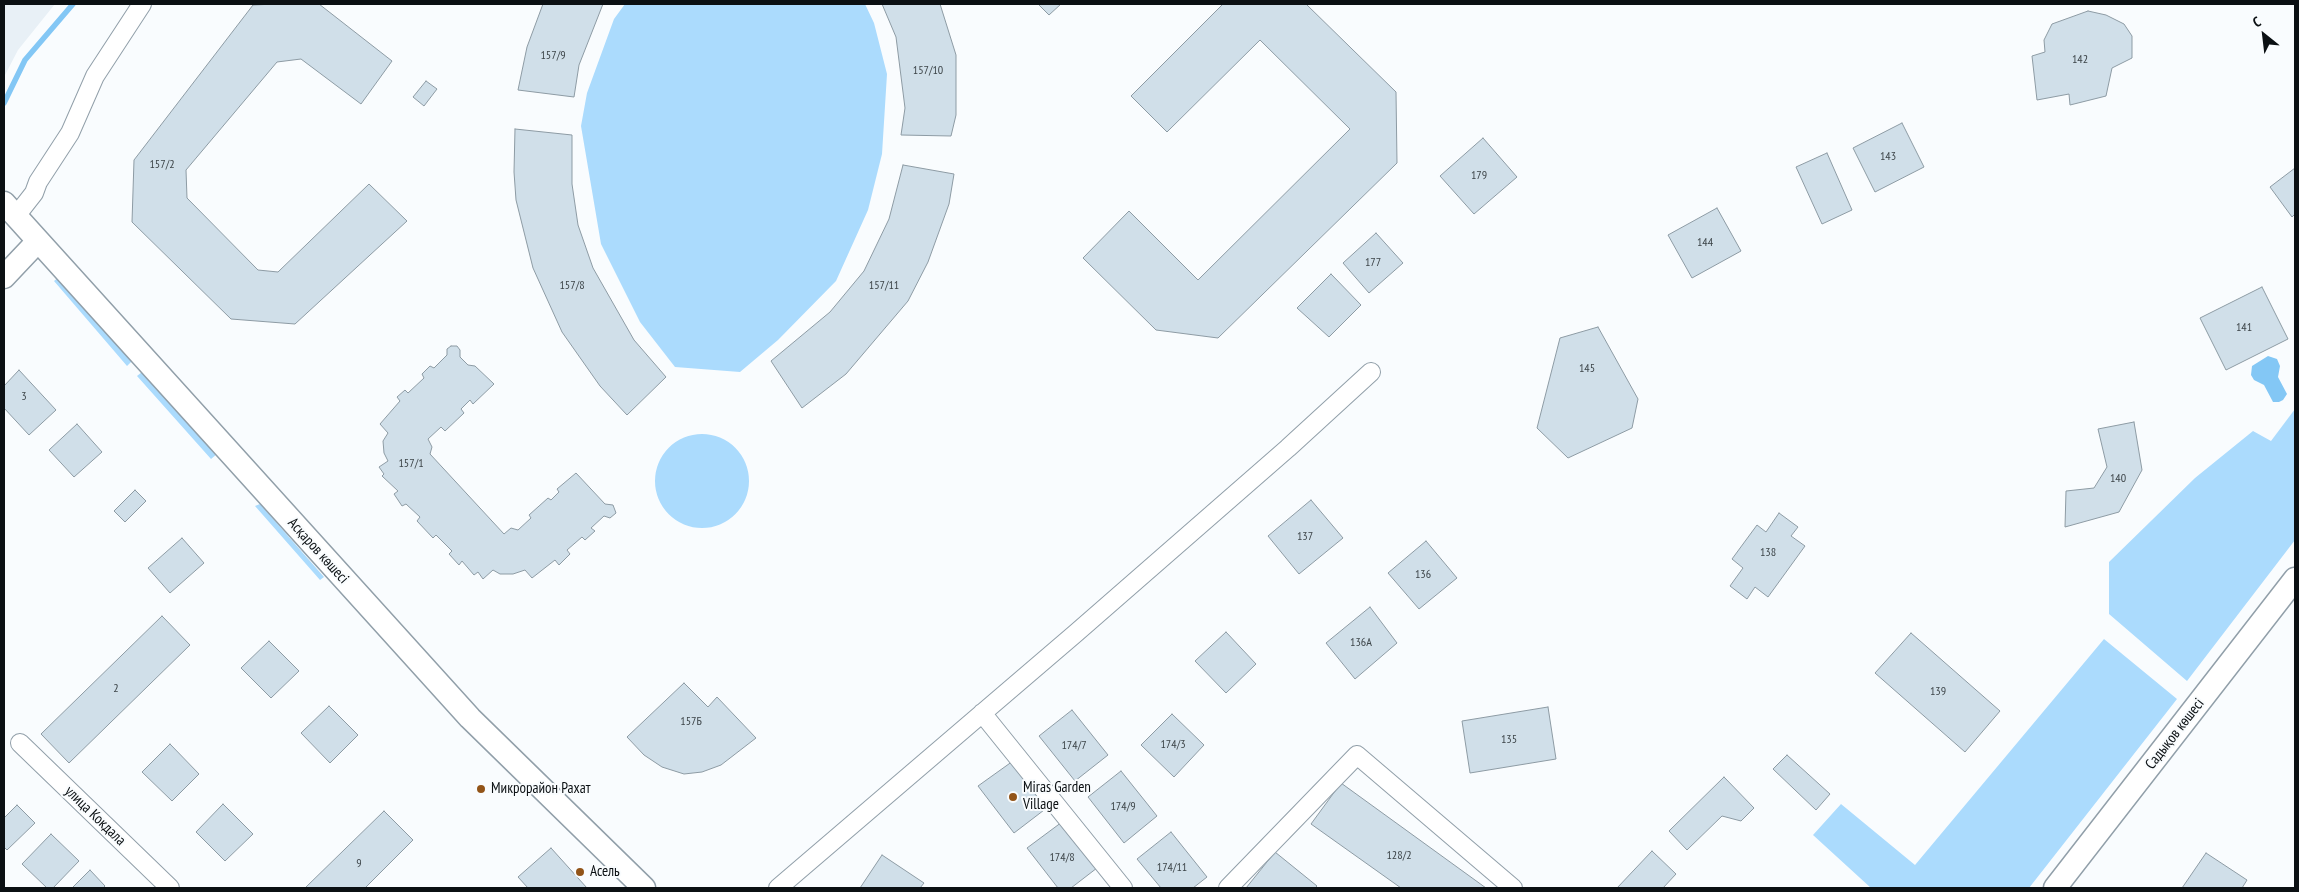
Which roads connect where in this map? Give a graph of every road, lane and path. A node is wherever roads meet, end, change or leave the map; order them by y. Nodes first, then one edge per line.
1 (142, 4) edge
2 (10, 209) edge
3 (38, 241) junction
4 (4, 277) edge
5 (1371, 372) dead end
6 (2295, 579) edge
7 (982, 713) junction
8 (20, 743) dead end
9 (170, 888) edge
10 (644, 888) edge
11 (778, 888) edge
12 (1123, 888) edge
13 (1228, 888) edge
14 (1514, 888) edge
15 (2055, 888) edge

1 - 2 street
2 - 3 street, Асқаров көшесі
3 - 4 street
3 - 10 street, Асқаров көшесі
5 - 7 street
6 - 15 street, Садықов көшесі
7 - 11 street
7 - 12 street
8 - 9 street, улица Кокдала
13 - 14 street

